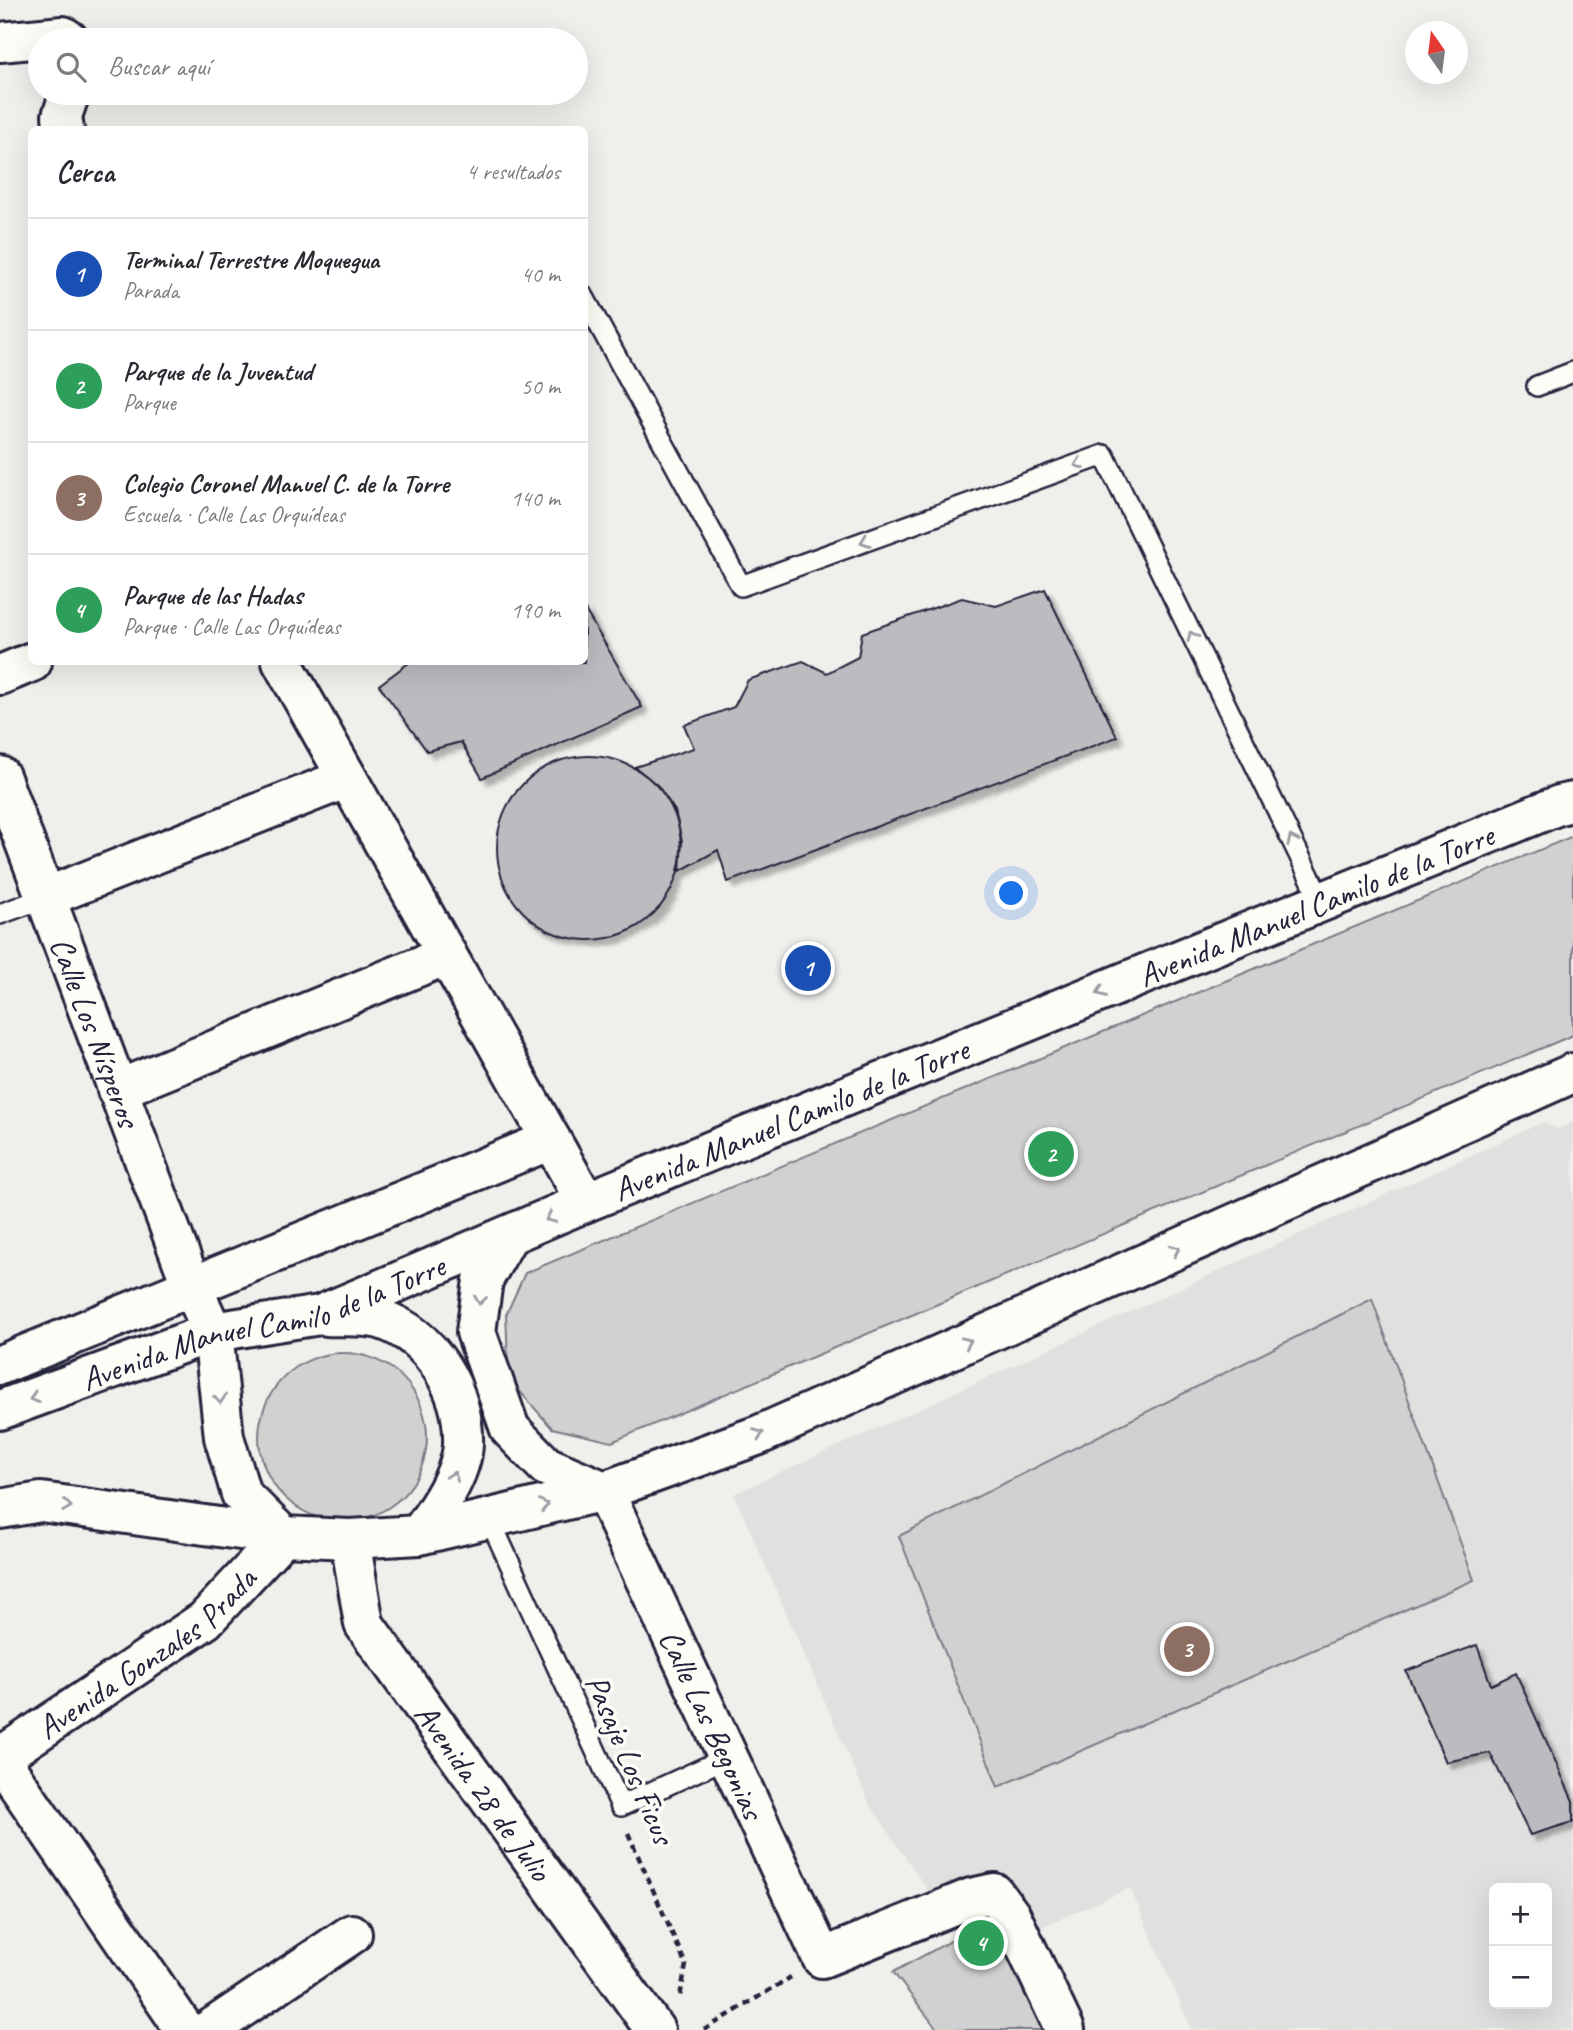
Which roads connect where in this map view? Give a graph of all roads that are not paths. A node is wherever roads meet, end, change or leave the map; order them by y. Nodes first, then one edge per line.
1 (28, 39) edge
2 (0, 42) edge
3 (66, 105) edge
4 (63, 126) edge
5 (588, 304) edge
6 (1573, 372) edge
7 (1537, 386) dead end
8 (28, 664) edge
9 (284, 665) edge
10 (0, 675) edge
11 (0, 776) edge
12 (347, 778) junction
13 (1573, 802) edge
14 (44, 898) junction
15 (1322, 902) junction
16 (0, 914) edge
17 (447, 955) junction
18 (1573, 1073) edge
19 (117, 1090) junction
20 (551, 1140) junction
21 (586, 1202) junction
22 (507, 1238) junction
23 (192, 1287) junction
24 (320, 1315) junction
25 (213, 1332) junction
26 (0, 1365) edge
27 (0, 1410) edge
28 (604, 1491) junction
29 (0, 1509) edge
30 (489, 1518) junction
31 (419, 1535) junction
32 (283, 1536) junction
33 (350, 1539) junction
34 (728, 1757) junction
35 (0, 1758) edge
36 (352, 1934) dead end
37 (667, 2017) edge
38 (185, 2030) edge
39 (209, 2030) edge
40 (1065, 2030) edge

1 - 2 street
3 - 4 street
15 -> 5 lane
6 - 7 lane
8 - 10 street
9 - 12 street
11 - 14 street, Calle Los Nísperos
12 - 14 street
12 - 17 street
13 - 15 street, Avenida Manuel Camilo de la Torre
14 - 16 lane
14 - 19 street, Calle Los Nísperos
15 -> 21 street, Avenida Manuel Camilo de la Torre
17 - 19 street
17 - 20 street
28 -> 18 street
19 - 23 street, Calle Los Nísperos
20 - 21 street
20 - 23 street
21 -> 22 street, Avenida Manuel Camilo de la Torre
22 - 24 street, Avenida Manuel Camilo de la Torre
22 -> 28 street
23 - 25 street, Calle Los Nísperos
23 - 26 street
24 - 25 street, Avenida Manuel Camilo de la Torre
31 -> 24 street
25 -> 27 street, Avenida Manuel Camilo de la Torre
25 -> 32 street, Calle Los Nísperos
30 -> 28 street
28 - 34 street, Calle Las Begonias
29 -> 32 street
30 - 31 street
30 - 34 lane, Pasaje Los Ficus
31 - 33 street
32 - 33 street
32 - 35 street, Avenida Gonzales Prada
33 - 37 street, Avenida 28 de Julio
34 - 40 street, Calle Las Begonias
35 - 38 street
36 - 39 street

